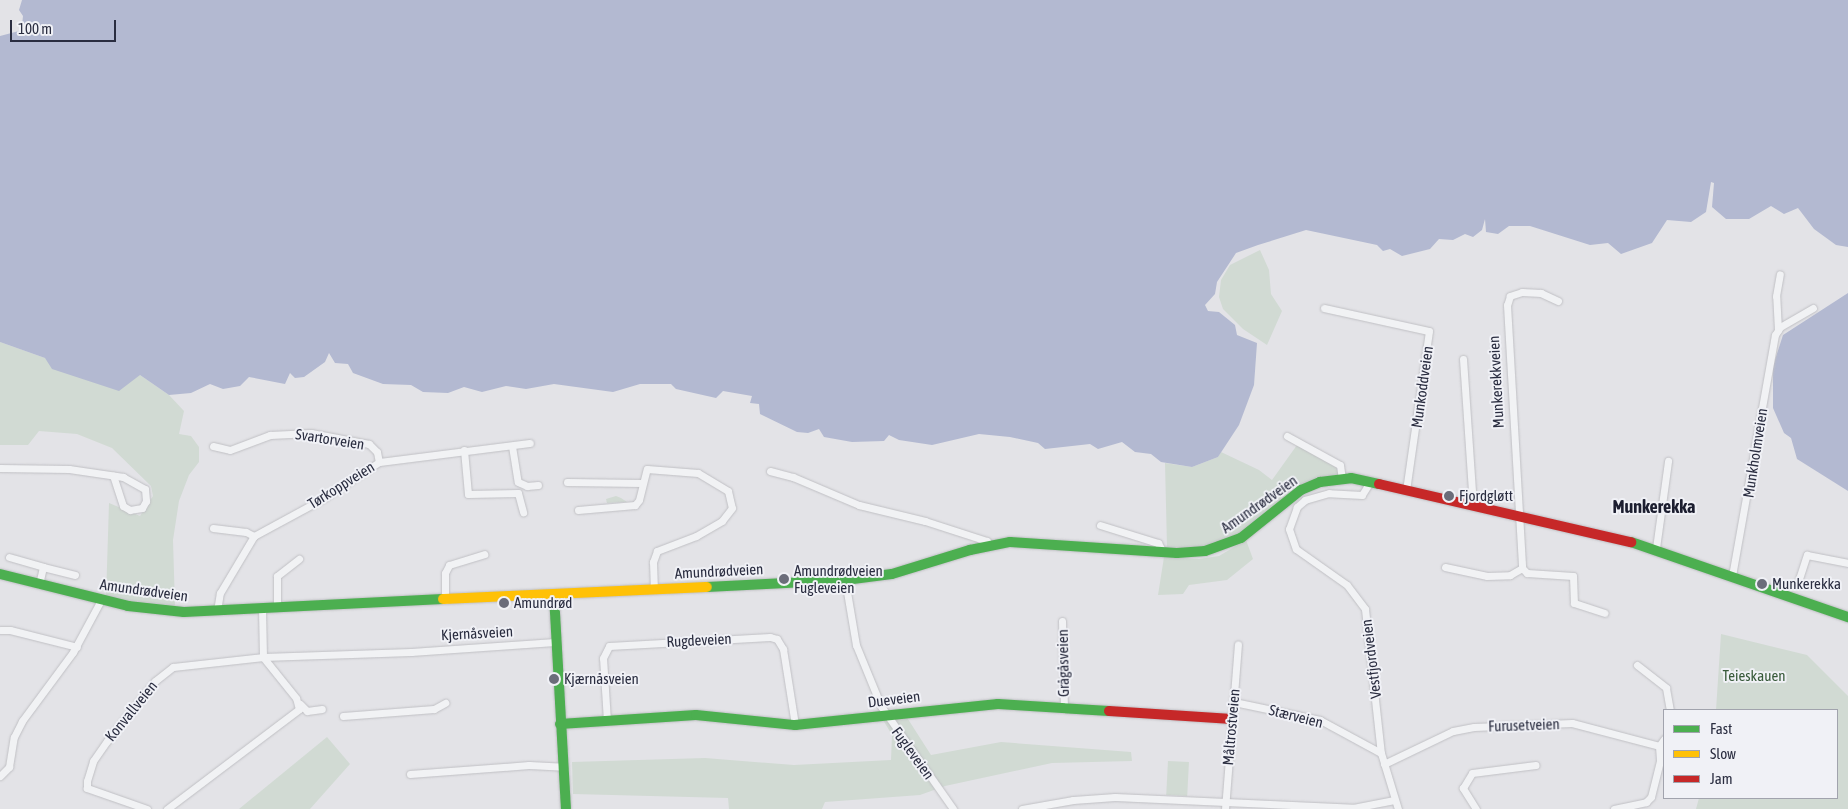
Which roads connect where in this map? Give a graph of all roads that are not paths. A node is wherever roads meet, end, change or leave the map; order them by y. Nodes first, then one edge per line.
1 (1780, 274) dead end
2 (1558, 301) dead end
3 (1324, 308) dead end
4 (1813, 308) dead end
5 (1778, 331) junction
6 (1463, 359) dead end
7 (1287, 436) dead end
8 (530, 443) dead end
9 (213, 446) dead end
10 (512, 446) junction
11 (464, 450) junction
12 (1668, 461) dead end
13 (379, 462) junction
14 (0, 468) edge
15 (770, 471) dead end
16 (113, 476) junction
17 (1342, 478) junction
18 (567, 482) dead end
19 (642, 482) junction
20 (1370, 482) junction
21 (538, 485) dead end
22 (1406, 490) junction
23 (1473, 505) junction
24 (578, 510) dead end
25 (523, 512) dead end
26 (1520, 516) junction
27 (1100, 525) dead end
28 (213, 528) dead end
29 (254, 536) junction
30 (990, 545) junction
31 (1656, 548) junction
32 (1163, 552) junction
33 (484, 554) dead end
34 (9, 557) dead end
35 (299, 559) dead end
36 (1848, 563) edge
37 (43, 567) junction
38 (1445, 567) dead end
39 (1522, 568) junction
40 (0, 574) edge
41 (75, 575) dead end
42 (1732, 576) junction
43 (845, 580) junction
44 (39, 585) junction
45 (1797, 585) dead end
46 (654, 590) junction
47 (554, 595) junction
48 (101, 600) junction
49 (444, 600) junction
50 (277, 608) junction
51 (262, 609) junction
52 (217, 611) junction
53 (1604, 613) dead end
54 (1848, 617) edge
55 (1062, 621) dead end
56 (0, 630) edge
57 (556, 642) junction
58 (1238, 645) dead end
59 (76, 648) junction
60 (400, 653) joint
61 (263, 657) junction
62 (1637, 665) dead end
63 (1234, 702) junction
64 (445, 703) dead end
65 (300, 704) junction
66 (1064, 706) junction
67 (322, 709) dead end
68 (1670, 709) edge
69 (886, 715) junction
70 (343, 716) dead end
71 (1232, 719) junction
72 (607, 721) junction
73 (560, 724) junction
74 (795, 725) junction
75 (1663, 742) edge
76 (1660, 746) junction
77 (1381, 753) junction
78 (1384, 764) junction
79 (1536, 765) dead end
80 (563, 767) junction
81 (410, 774) dead end
82 (0, 776) edge
83 (1394, 800) junction
84 (1225, 806) edge
85 (147, 809) edge
86 (167, 809) edge
87 (566, 809) edge
88 (952, 809) edge
89 (1022, 809) edge
90 (1398, 809) edge
91 (1476, 809) edge
92 (1614, 809) edge

1 - 5 street, Munkholmveien
2 - 26 street, Munkerekkveien
3 - 22 street, Munkoddveien
4 - 5 street
5 - 42 street, Munkholmveien
6 - 23 street, Munkerekkveien
7 - 17 street
8 - 10 street, Tørkoppveien
9 - 13 street, Svartorveien
10 - 11 street, Tørkoppveien
10 - 21 street
11 - 13 street, Tørkoppveien
11 - 25 street
12 - 31 street
13 - 29 street, Tørkoppveien
14 - 16 street
15 - 30 street, Amundrødveien
16 - 16 street
17 - 20 main road, Amundrødveien
17 - 32 main road, Amundrødveien
18 - 19 street
19 - 24 street
19 - 46 street
20 - 22 main road
20 - 77 street, Vestfjordveien
22 - 23 main road
23 - 26 main road
26 - 31 main road
26 - 39 street, Munkerekkveien
27 - 32 street
28 - 29 street
29 - 52 street
30 - 32 main road, Amundrødveien
30 - 43 main road, Amundrødveien
31 - 42 main road
33 - 49 street
34 - 37 street
35 - 50 street
36 - 45 street
37 - 41 street
37 - 44 street
38 - 39 street
39 - 53 street
40 - 44 main road, Amundrødveien
42 - 54 main road
43 - 46 main road, Amundrødveien
43 - 69 street, Fugleveien
44 - 48 main road, Amundrødveien
46 - 47 main road, Amundrødveien
47 - 49 main road, Amundrødveien
47 - 57 main road
48 - 52 main road, Amundrødveien
48 - 59 street
49 - 50 main road, Amundrødveien
50 - 51 main road, Amundrødveien
51 - 52 main road, Amundrødveien
51 - 61 street
55 - 66 street, Grågåsveien
56 - 59 street
57 - 60 street, Kjernåsveien
57 - 73 main road
58 - 63 street, Måltrostveien
59 - 82 street
60 - 61 street, Konvallveien
61 - 65 street
61 - 85 street, Konvallveien
62 - 68 street
63 - 71 street, Måltrostveien
63 - 77 street, Stærveien
64 - 70 street
65 - 67 street
65 - 86 street
66 - 69 main road, Dueveien
66 - 71 main road, Dueveien
69 - 74 main road, Dueveien
69 - 88 street, Fugleveien
71 - 84 street, Måltrostveien
72 - 73 main road, Dueveien
72 - 74 main road, Dueveien
72 - 74 street, Rugdeveien
73 - 80 main road
75 - 76 street
76 - 78 street, Furusetveien
76 - 92 street
77 - 78 street, Vestfjordveien
78 - 83 street, Vestfjordveien
79 - 91 street
80 - 81 street
80 - 87 main road
83 - 84 street
83 - 90 street, Vestfjordveien
84 - 89 street

